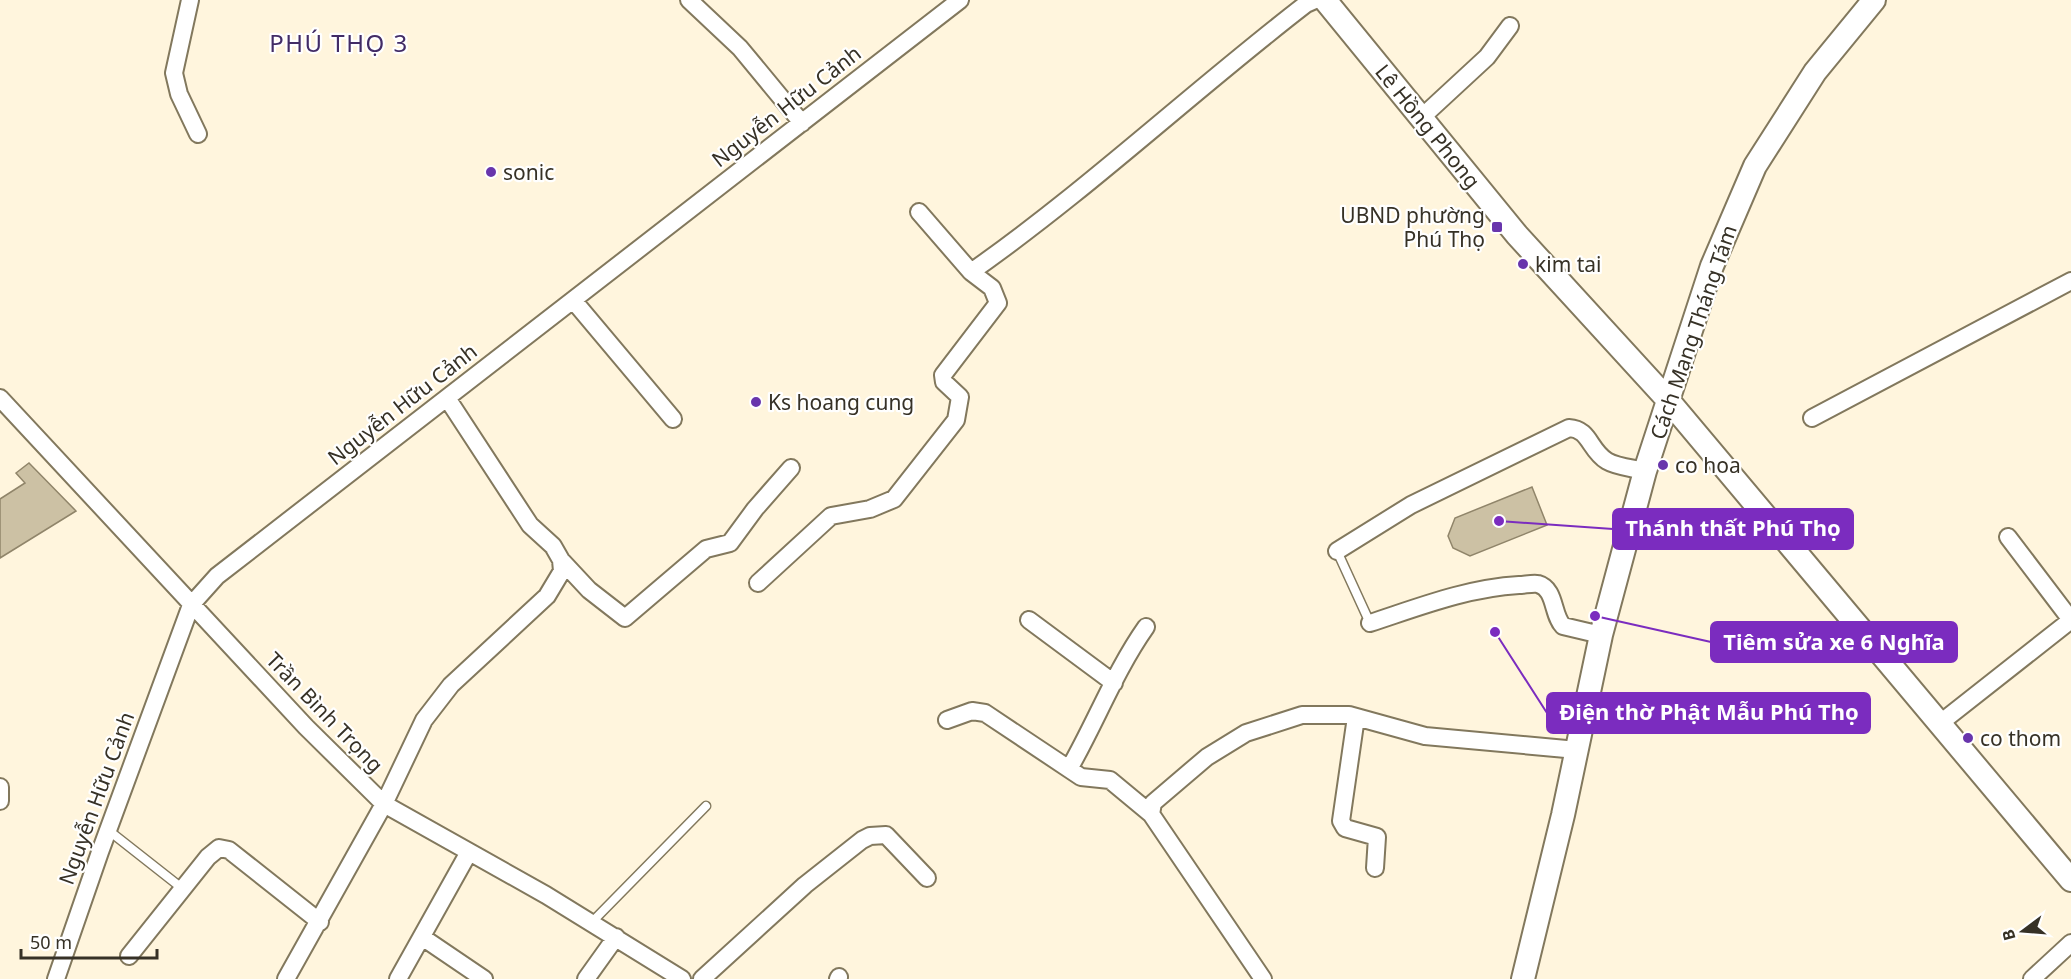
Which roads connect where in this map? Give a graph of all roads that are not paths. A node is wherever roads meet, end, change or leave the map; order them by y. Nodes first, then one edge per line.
1 (190, 0) edge
2 (689, 0) edge
3 (960, 0) edge
4 (1315, 0) edge
5 (1325, 0) edge
6 (1874, 0) edge
7 (1510, 26) dead end
8 (1421, 118) junction
9 (802, 123) junction
10 (198, 134) dead end
11 (919, 212) dead end
12 (971, 272) junction
13 (2071, 281) edge
14 (573, 300) junction
15 (0, 398) edge
16 (447, 398) junction
17 (1668, 400) junction
18 (1812, 418) dead end
19 (673, 419) dead end
20 (791, 468) dead end
21 (1645, 471) junction
22 (2008, 537) dead end
23 (1337, 550) joint
24 (561, 560) junction
25 (758, 584) dead end
26 (2065, 599) edge
27 (191, 605) junction
28 (1029, 620) dead end
29 (2071, 620) edge
30 (1370, 623) joint
31 (1146, 627) dead end
32 (1601, 635) junction
33 (1114, 683) junction
34 (1356, 717) junction
35 (947, 720) dead end
36 (1939, 724) junction
37 (1577, 750) junction
38 (1069, 769) junction
39 (0, 787) edge
40 (0, 801) edge
41 (384, 804) junction
42 (706, 806) dead end
43 (1151, 814) junction
44 (108, 830) junction
45 (469, 852) junction
46 (1375, 868) dead end
47 (927, 878) dead end
48 (2071, 880) edge
49 (183, 889) junction
50 (320, 922) junction
51 (592, 922) junction
52 (422, 937) junction
53 (616, 937) junction
54 (2071, 943) edge
55 (129, 956) dead end
56 (56, 979) edge
57 (286, 979) edge
58 (398, 979) edge
59 (484, 979) edge
60 (586, 979) edge
61 (682, 979) edge
62 (702, 979) edge
63 (1263, 979) edge
64 (1523, 979) edge
65 (2032, 979) edge

1 - 10 street
2 - 9 street
3 - 9 street, Nguyễn Hữu Cảnh
4 - 12 street
5 - 8 street, Lê Hồng Phong
6 - 17 street, Cách Mạng Tháng Tám
7 - 8 street
8 - 17 street, Lê Hồng Phong
9 - 14 street, Nguyễn Hữu Cảnh
11 - 12 street
12 - 25 street
13 - 18 street
14 - 16 street, Nguyễn Hữu Cảnh
14 - 19 street
15 - 27 street, Trần Bình Trọng
16 - 24 street
16 - 27 street, Nguyễn Hữu Cảnh
17 - 21 street, Cách Mạng Tháng Tám
17 - 36 street, Lê Hồng Phong
20 - 24 street
21 - 23 street
21 - 32 street, Cách Mạng Tháng Tám
22 - 26 street
23 - 30 lane
24 - 41 street
26 - 29 street
27 - 41 street, Trần Bình Trọng
27 - 44 street, Nguyễn Hữu Cảnh
28 - 33 street
29 - 36 street
30 - 32 street
31 - 33 street
32 - 37 street, Cách Mạng Tháng Tám
33 - 38 street
34 - 37 street
34 - 43 street
34 - 46 street
35 - 38 street
36 - 48 street, Lê Hồng Phong
37 - 64 street, Cách Mạng Tháng Tám
38 - 43 street
39 - 40 street
41 - 45 street, Trần Bình Trọng
41 - 50 street
42 - 51 lane
43 - 63 street
44 - 49 lane
44 - 56 street, Nguyễn Hữu Cảnh
45 - 51 street, Trần Bình Trọng
45 - 52 street
47 - 62 street
49 - 50 street
49 - 55 street
50 - 57 street
51 - 53 street, Trần Bình Trọng
52 - 58 street
52 - 59 street
53 - 60 street
53 - 61 street, Trần Bình Trọng
54 - 65 street

